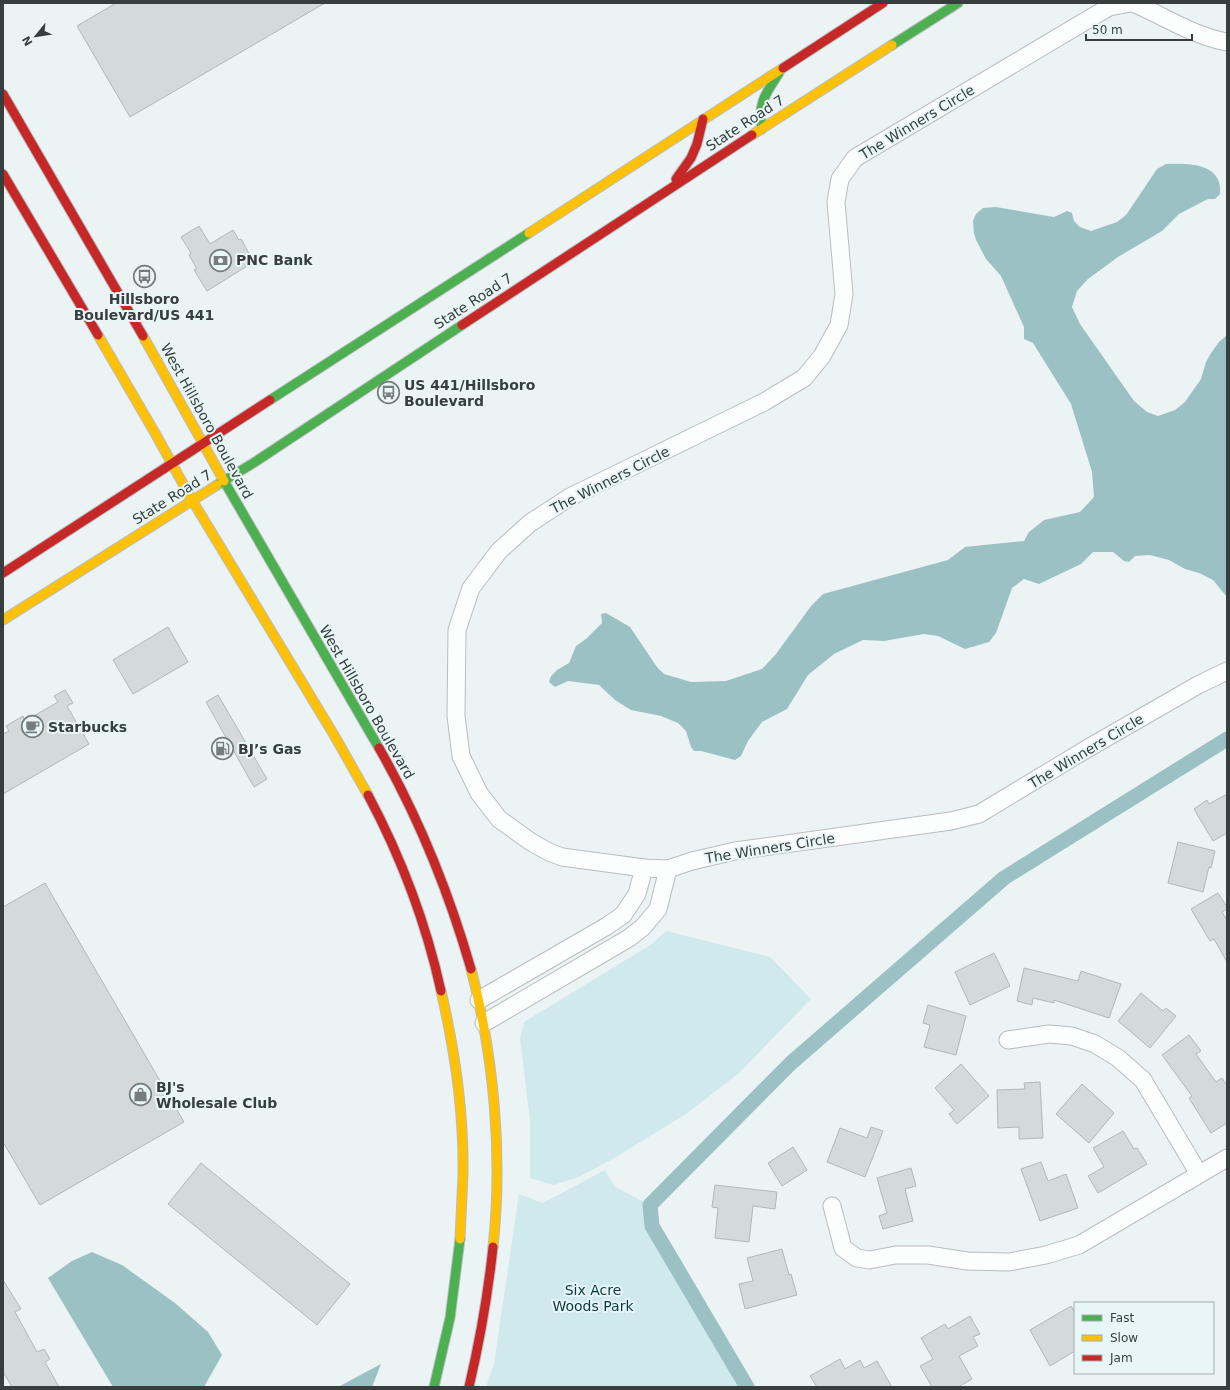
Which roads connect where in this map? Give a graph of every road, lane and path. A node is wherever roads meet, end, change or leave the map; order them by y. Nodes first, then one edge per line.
1 (883, 3) edge
2 (958, 3) edge
3 (1132, 3) edge
4 (1227, 42) edge
5 (783, 67) junction
6 (3, 94) edge
7 (703, 119) junction
8 (762, 129) junction
9 (3, 174) edge
10 (670, 188) junction
11 (204, 443) junction
12 (172, 464) junction
13 (224, 481) junction
14 (192, 500) junction
15 (3, 573) edge
16 (3, 620) edge
17 (1227, 671) edge
18 (644, 868) junction
19 (668, 869) junction
20 (590, 936) junction
21 (600, 955) junction
22 (476, 1001) junction
23 (480, 1022) junction
24 (1008, 1040) dead end
25 (1227, 1158) edge
26 (1199, 1174) junction
27 (832, 1206) dead end
28 (434, 1387) edge
29 (469, 1387) edge

1 - 5 main road, State Road 7
2 - 8 main road, State Road 7
3 - 4 street, The Winners Circle
3 - 18 street, The Winners Circle
5 - 7 main road, State Road 7
5 - 8 main road
6 - 11 main road, West Hillsboro Boulevard
7 - 10 main road
7 - 11 main road, State Road 7
8 - 10 main road, State Road 7
9 - 12 main road
10 - 13 main road, State Road 7
11 - 12 main road, State Road 7
11 - 13 main road, West Hillsboro Boulevard
12 - 14 main road
12 - 15 main road, State Road 7
13 - 14 main road, State Road 7
13 - 22 main road, West Hillsboro Boulevard
14 - 16 main road, State Road 7
14 - 28 main road
17 - 19 street, The Winners Circle
18 - 19 street, The Winners Circle
18 - 20 street
19 - 21 street
20 - 21 street
20 - 22 street
21 - 23 street
22 - 23 main road, West Hillsboro Boulevard
23 - 29 main road, West Hillsboro Boulevard
24 - 26 street
25 - 26 street
26 - 27 street

